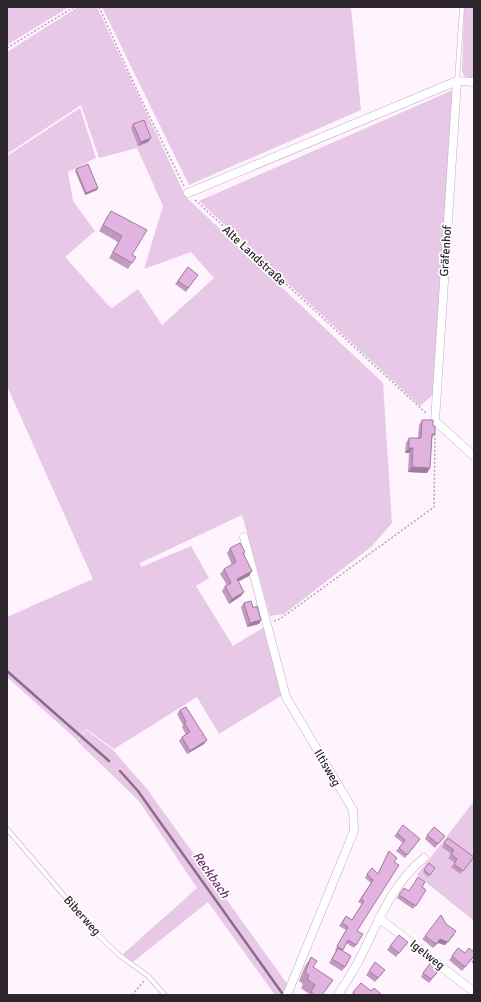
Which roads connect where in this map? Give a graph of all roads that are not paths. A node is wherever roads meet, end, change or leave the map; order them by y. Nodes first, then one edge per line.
1 (462, 7) edge
2 (457, 81) junction
3 (474, 82) edge
4 (188, 193) road end
5 (474, 456) edge
6 (244, 537) dead end
7 (7, 829) edge
8 (424, 858) dead end
9 (379, 918) junction
10 (474, 992) edge
11 (165, 995) edge
12 (287, 995) edge
13 (338, 995) edge

1 - 2 lane, Gräfenhof
2 - 3 street
2 - 4 street
2 - 5 street, Gräfenhof
6 - 12 street, Iltisweg
7 - 11 lane, Biberweg
8 - 9 street
9 - 10 street, Igelweg
9 - 13 street

